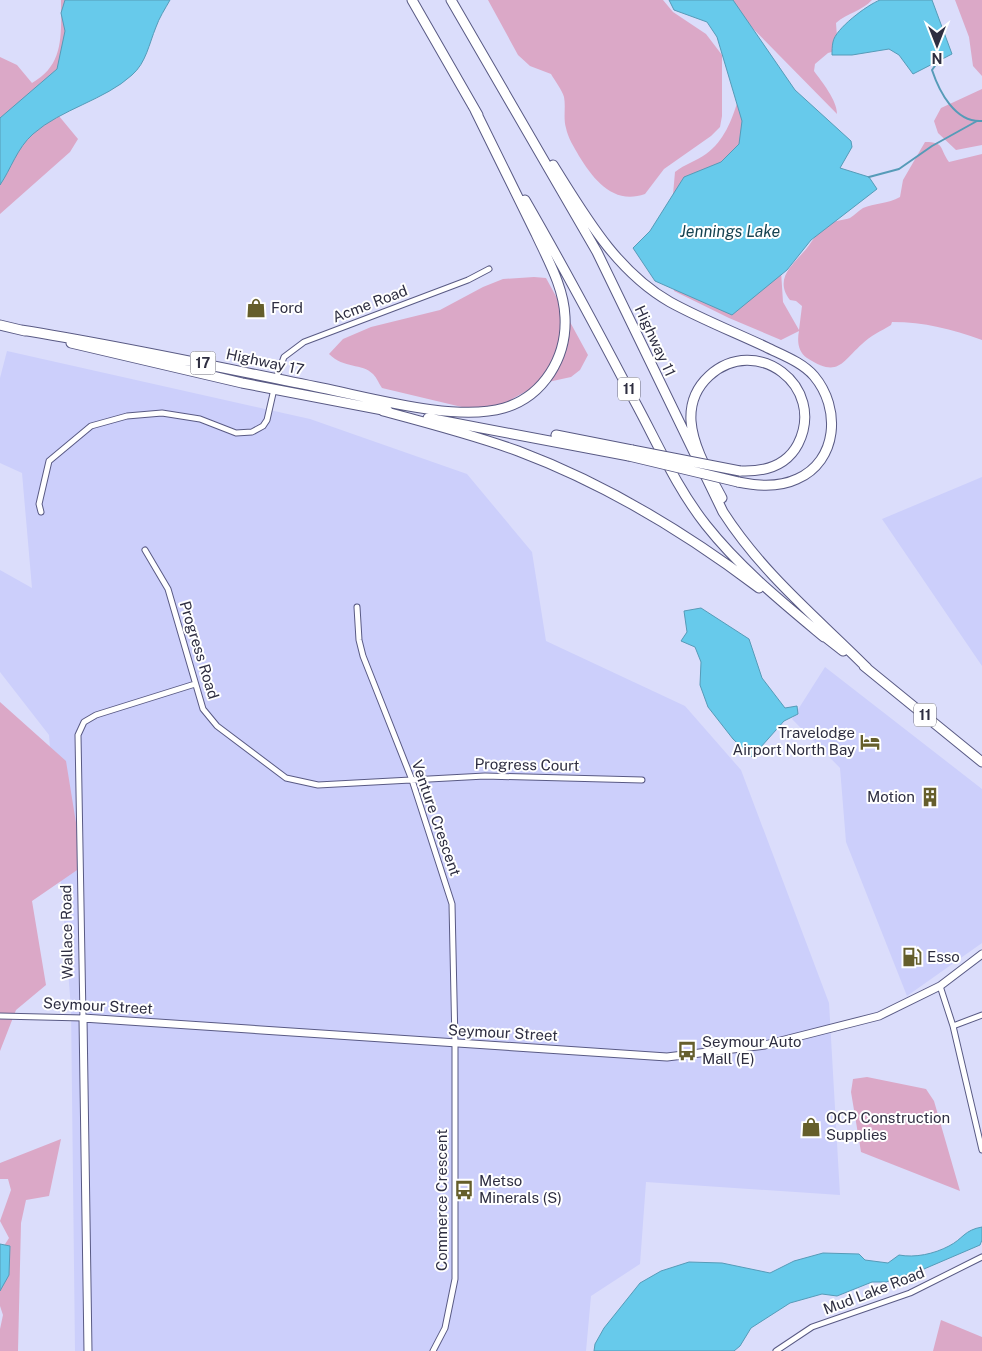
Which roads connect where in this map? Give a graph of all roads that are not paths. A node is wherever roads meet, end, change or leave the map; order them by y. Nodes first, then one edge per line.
1 (412, 0) edge
2 (451, 0) edge
3 (503, 90) junction
4 (475, 110) junction
5 (488, 269) dead end
6 (0, 325) edge
7 (21, 330) junction
8 (276, 379) junction
9 (274, 389) junction
10 (385, 400) junction
11 (383, 411) junction
12 (631, 453) junction
13 (41, 512) dead end
14 (747, 548) junction
15 (145, 550) dead end
16 (357, 607) dead end
17 (827, 634) junction
18 (195, 684) junction
19 (982, 762) edge
20 (412, 780) junction
21 (642, 780) dead end
22 (982, 954) edge
23 (940, 986) junction
24 (982, 1015) edge
25 (0, 1016) edge
26 (83, 1018) junction
27 (953, 1026) junction
28 (455, 1044) junction
29 (982, 1150) edge
30 (982, 1257) edge
31 (88, 1351) edge
32 (433, 1351) edge
33 (776, 1351) edge

1 - 4 highway, 11
2 - 3 highway, Highway 11 / 11
3 - 12 highway, bridge
3 - 14 highway, Highway 11 / 11
4 - 10 highway
4 - 17 highway, 11
5 - 8 street, Acme Road
6 - 7 highway, Highway 17 / 17
7 - 8 highway, Highway 17 / 17
7 - 9 highway, Highway 17 / 17
8 - 9 highway
8 - 10 highway, Highway 17 / 17
9 - 11 highway, Highway 17 / 17
9 - 13 street
10 - 12 highway
11 - 12 highway
11 - 17 highway
12 - 14 highway, bridge
14 - 17 highway, Highway 11 / 11
15 - 18 street, Progress Road
16 - 20 street, Venture Crescent
17 - 19 highway, 11
18 - 20 street, Progress Road
18 - 26 street, Wallace Road
20 - 21 street, Progress Court
20 - 28 street, Venture Crescent
22 - 23 street, Seymour Street
23 - 27 street
23 - 28 street, Seymour Street
24 - 27 street
25 - 26 street, Seymour Street
26 - 28 street, Seymour Street
26 - 31 street, Wallace Road
27 - 29 street
28 - 32 street, Commerce Crescent
30 - 33 street, Mud Lake Road

